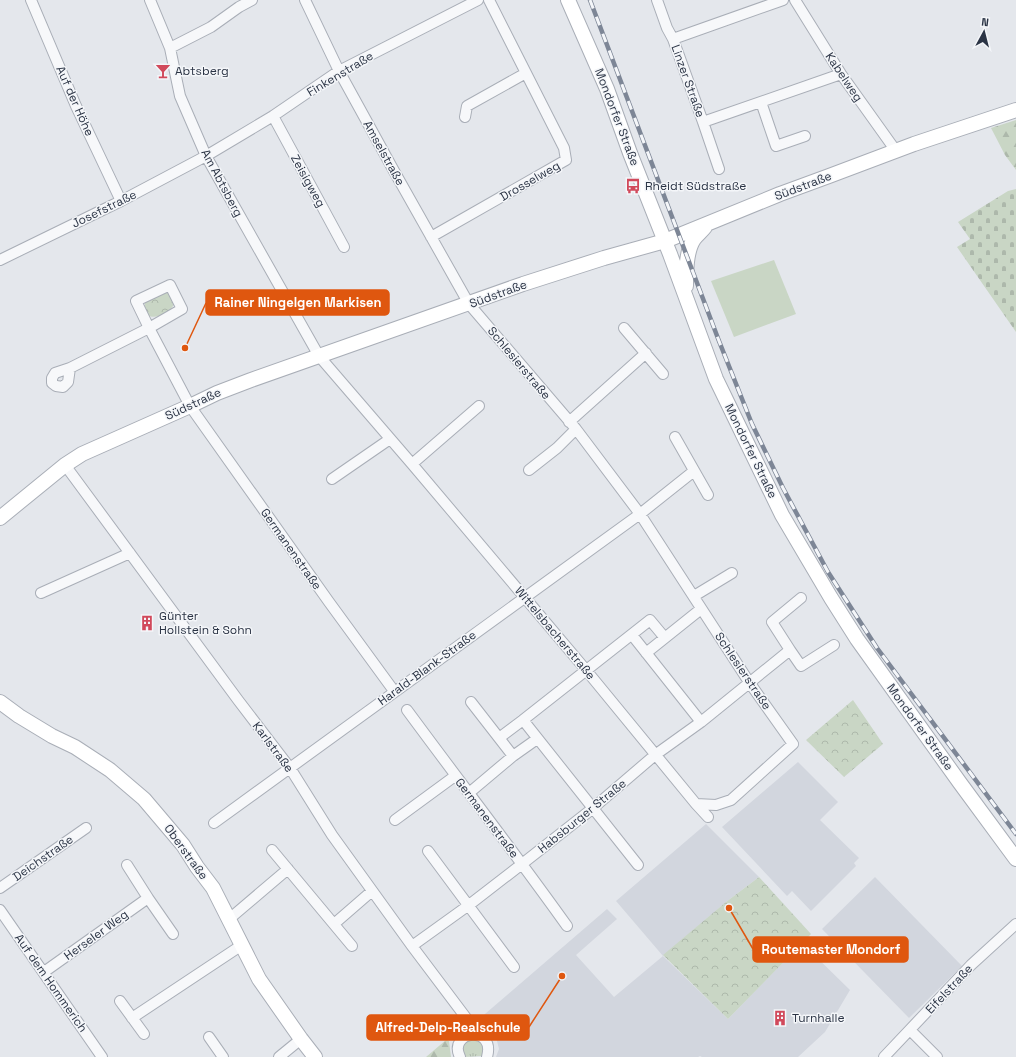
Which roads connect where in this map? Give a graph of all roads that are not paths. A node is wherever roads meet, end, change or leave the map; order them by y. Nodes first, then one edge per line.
1 (31, 0) edge
2 (150, 0) edge
3 (252, 0) edge
4 (305, 0) edge
5 (478, 0) edge
6 (489, 0) edge
7 (568, 0) edge
8 (658, 0) edge
9 (783, 0) edge
10 (795, 0) edge
11 (673, 39) junction
12 (170, 48) junction
13 (339, 71) junction
14 (526, 73) junction
15 (841, 74) junction
16 (761, 102) junction
17 (1016, 110) edge
18 (273, 116) junction
19 (465, 117) dead end
20 (703, 122) junction
21 (805, 136) dead end
22 (896, 151) junction
23 (206, 156) junction
24 (719, 169) dead end
25 (120, 201) junction
26 (709, 224) junction
27 (431, 237) junction
28 (665, 241) junction
29 (344, 247) dead end
30 (0, 260) edge
31 (686, 297) junction
32 (469, 304) junction
33 (149, 328) junction
34 (624, 328) dead end
35 (646, 353) junction
36 (319, 356) junction
37 (70, 368) dead end
38 (663, 374) dead end
39 (190, 406) junction
40 (479, 406) dead end
41 (572, 426) junction
42 (675, 437) dead end
43 (390, 439) junction
44 (65, 464) junction
45 (412, 464) junction
46 (529, 470) dead end
47 (694, 471) junction
48 (332, 479) dead end
49 (708, 495) dead end
50 (640, 514) junction
51 (0, 518) edge
52 (130, 553) junction
53 (732, 573) dead end
54 (42, 593) dead end
55 (694, 596) junction
56 (525, 597) junction
57 (801, 598) dead end
58 (702, 609) junction
59 (632, 635) junction
60 (664, 638) junction
61 (834, 646) dead end
62 (790, 650) junction
63 (646, 653) junction
64 (586, 670) junction
65 (749, 682) junction
66 (394, 691) junction
67 (0, 702) edge
68 (471, 702) dead end
69 (407, 710) dead end
70 (522, 720) junction
71 (700, 722) junction
72 (499, 738) junction
73 (537, 738) junction
74 (655, 755) junction
75 (513, 756) junction
76 (290, 768) junction
77 (455, 776) junction
78 (469, 793) junction
79 (696, 804) junction
80 (592, 809) junction
81 (708, 817) dead end
82 (395, 820) dead end
83 (214, 823) dead end
84 (86, 828) dead end
85 (272, 850) dead end
86 (428, 851) dead end
87 (1016, 859) edge
88 (522, 864) junction
89 (127, 865) dead end
90 (638, 865) dead end
91 (288, 868) junction
92 (0, 888) edge
93 (372, 891) junction
94 (148, 898) junction
95 (469, 905) junction
96 (0, 910) edge
97 (228, 920) junction
98 (334, 924) junction
99 (1016, 924) edge
100 (567, 926) dead end
101 (173, 934) dead end
102 (242, 945) junction
103 (352, 946) dead end
104 (412, 946) junction
105 (514, 967) dead end
106 (44, 972) junction
107 (120, 1002) dead end
108 (132, 1018) junction
109 (910, 1030) junction
110 (144, 1034) dead end
111 (472, 1034) junction
112 (209, 1037) dead end
113 (301, 1039) junction
114 (102, 1057) edge
115 (223, 1057) edge
116 (279, 1057) edge
117 (315, 1057) edge
118 (460, 1057) edge
119 (487, 1057) edge
120 (884, 1057) edge
121 (937, 1057) edge

1 - 25 street, Auf der Höhe
2 - 12 street, Am Abtsberg
3 - 12 street
4 - 13 street, Amselstraße
5 - 13 street, Finkenstraße
6 - 14 street, Drosselweg
7 - 28 street, Mondorfer Straße
8 - 11 street, Linzer Straße
9 - 11 street, Linzer Straße
10 - 15 street, Kabelweg
11 - 20 street, Linzer Straße
12 - 23 street, Am Abtsberg
13 - 18 street, Finkenstraße
13 - 27 street, Amselstraße
14 - 19 street
14 - 27 street, Drosselweg
15 - 16 street, Linzer Straße
15 - 22 street, Kabelweg
16 - 20 street, Linzer Straße
16 - 21 street
17 - 22 street, Südstraße
18 - 23 street, Finkenstraße
18 - 29 street, Zeisigweg
20 - 24 street, Linzer Straße
22 - 26 street, Südstraße
23 - 25 street, Josefstraße
23 - 36 street, Am Abtsberg
25 - 30 street, Josefstraße
26 - 28 street, Südstraße
26 - 31 street
27 - 32 street, Amselstraße
28 - 31 street, Mondorfer Straße
28 - 32 street, Südstraße
31 - 87 street, Mondorfer Straße
32 - 36 street, Südstraße
32 - 41 street, Schlesierstraße
33 - 33 street
33 - 37 street
33 - 39 street, Germanenstraße
34 - 35 street
35 - 38 street
35 - 41 street
36 - 39 street, Südstraße
36 - 43 street, Wittelsbacherstraße
39 - 44 street, Südstraße
39 - 66 street, Germanenstraße
40 - 45 street
41 - 46 street
41 - 50 street, Schlesierstraße
42 - 47 street
43 - 45 street, Wittelsbacherstraße
43 - 48 street
44 - 51 street, Südstraße
44 - 52 street, Karlstraße
45 - 56 street, Wittelsbacherstraße
47 - 49 street
47 - 50 street
50 - 55 street, Schlesierstraße
50 - 56 street, Harald-Blank-Straße
52 - 54 street
52 - 76 street, Karlstraße
53 - 55 street
55 - 58 street, Schlesierstraße
56 - 64 street, Wittelsbacherstraße
56 - 66 street, Harald-Blank-Straße
57 - 62 street
58 - 60 street
58 - 65 street, Schlesierstraße
59 - 60 street
59 - 63 street
59 - 64 street
60 - 63 street
61 - 62 street
62 - 65 street, Habsburger Straße
63 - 71 street
64 - 70 street
64 - 74 street, Wittelsbacherstraße
65 - 71 street, Habsburger Straße
65 - 79 street, Schlesierstraße
66 - 76 street, Harald-Blank-Straße
67 - 97 street, Oberstraße
68 - 72 street
69 - 77 street, Germanenstraße
70 - 72 street
70 - 73 street
71 - 74 street, Habsburger Straße
72 - 75 street
73 - 75 street
73 - 80 street
74 - 79 street, Wittelsbacherstraße
74 - 80 street, Habsburger Straße
75 - 78 street
76 - 83 street, Harald-Blank-Straße
76 - 93 street, Karlstraße
77 - 78 street, Germanenstraße
77 - 82 street
78 - 88 street, Germanenstraße
79 - 81 street, Wittelsbacherstraße
80 - 88 street, Habsburger Straße
80 - 90 street
84 - 92 street, Deichstraße
85 - 91 street
86 - 95 street
88 - 95 street, Habsburger Straße
88 - 100 street, Germanenstraße
89 - 94 street
91 - 97 street
91 - 98 street
93 - 98 street
93 - 104 street, Karlstraße
94 - 101 street
94 - 106 street, Herseler Weg
95 - 104 street, Habsburger Straße
95 - 105 street
96 - 106 street, Auf dem Hommerich
97 - 102 street, Oberstraße
98 - 103 street
99 - 109 street, Eifelstraße
102 - 108 street
102 - 113 street, Oberstraße
104 - 111 street, Karlstraße
106 - 114 street, Auf dem Hommerich
107 - 108 street
108 - 110 street
109 - 120 street, Eifelstraße
109 - 121 street
111 - 118 street
111 - 119 street
112 - 115 street
113 - 116 street
113 - 117 street, Oberstraße

